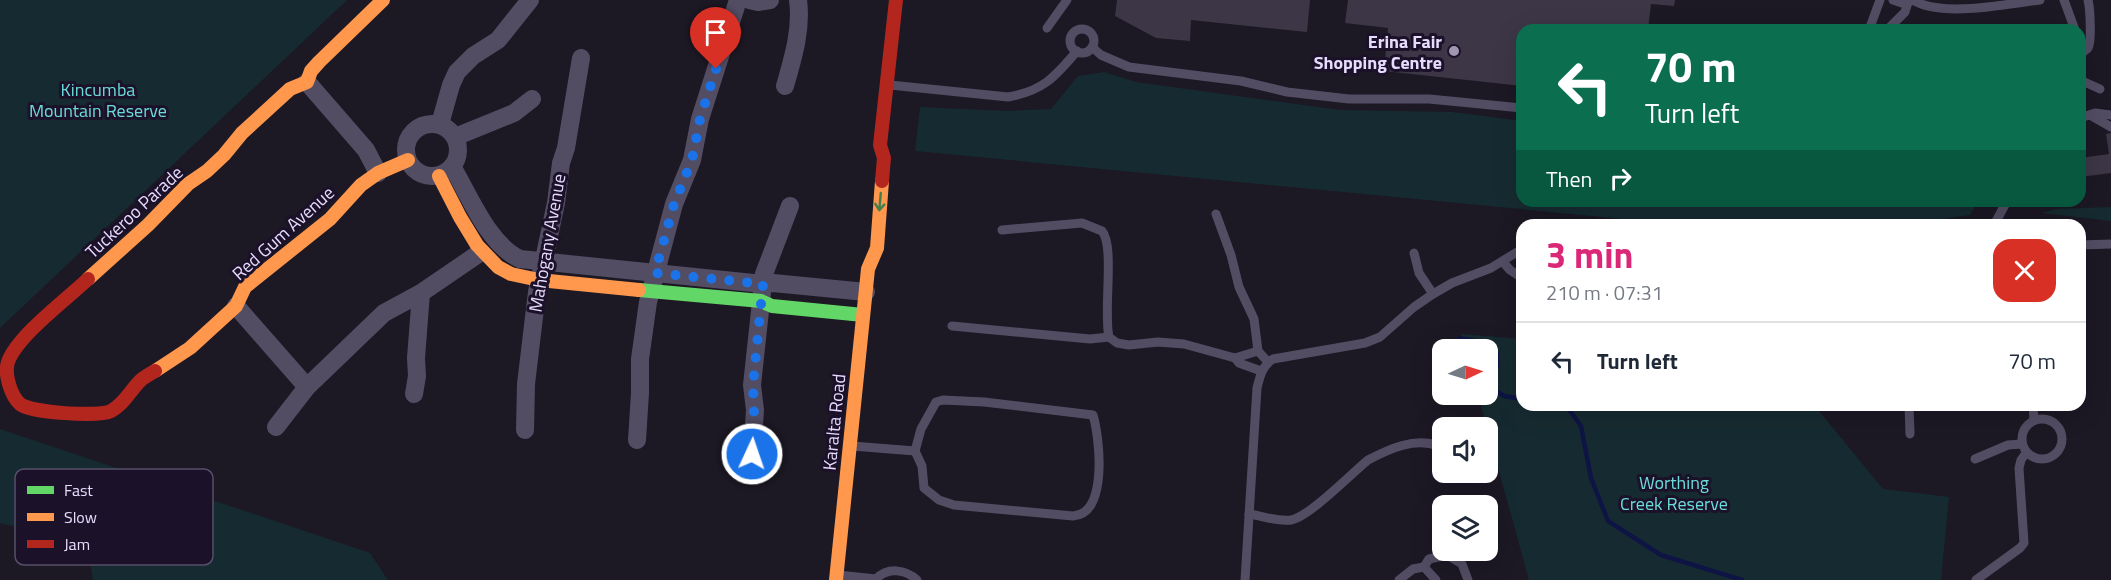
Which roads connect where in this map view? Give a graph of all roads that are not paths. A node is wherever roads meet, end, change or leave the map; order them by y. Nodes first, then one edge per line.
1 (383, 0) edge
2 (530, 0) edge
3 (738, 0) edge
4 (748, 0) edge
5 (770, 0) edge
6 (798, 0) edge
7 (896, 0) edge
8 (1066, 0) edge
9 (1880, 0) edge
10 (1893, 0) edge
11 (2040, 0) edge
12 (2064, 0) edge
13 (2088, 0) edge
14 (1911, 1) edge
15 (1871, 24) edge
16 (1893, 24) edge
17 (2073, 24) edge
18 (1047, 28) dead end
19 (1092, 47) junction
20 (2086, 49) edge
21 (1077, 51) junction
22 (581, 58) dead end
23 (307, 82) junction
24 (2086, 83) edge
25 (887, 84) junction
26 (785, 86) dead end
27 (2100, 89) dead end
28 (532, 99) dead end
29 (1516, 107) edge
30 (2111, 115) edge
31 (2086, 117) edge
32 (2086, 117) edge
33 (440, 124) junction
34 (2111, 127) edge
35 (455, 137) junction
36 (880, 144) junction
37 (408, 160) junction
38 (446, 172) junction
39 (378, 173) junction
40 (868, 188) dead end
41 (790, 206) dead end
42 (1216, 214) dead end
43 (1002, 230) dead end
44 (2111, 244) edge
45 (2086, 245) edge
46 (863, 249) dead end
47 (481, 252) junction
48 (1414, 253) dead end
49 (1516, 253) edge
50 (544, 262) junction
51 (1503, 262) junction
52 (868, 269) junction
53 (1516, 274) edge
54 (539, 280) junction
55 (653, 282) junction
56 (866, 291) junction
57 (762, 292) junction
58 (421, 293) junction
59 (1433, 294) junction
60 (236, 306) junction
61 (863, 315) junction
62 (952, 326) dead end
63 (1109, 337) junction
64 (1258, 351) junction
65 (1235, 358) junction
66 (1268, 362) junction
67 (1261, 371) junction
68 (307, 387) junction
69 (414, 394) dead end
70 (1909, 411) edge
71 (2033, 411) edge
72 (109, 412) joint
73 (2034, 420) junction
74 (276, 427) dead end
75 (525, 430) dead end
76 (1910, 434) dead end
77 (637, 440) dead end
78 (1432, 444) edge
79 (850, 446) junction
80 (2024, 449) junction
81 (915, 451) junction
82 (752, 454) dead end
83 (1975, 459) dead end
84 (1249, 514) junction
85 (1424, 567) junction
86 (836, 578) edge
87 (876, 579) edge
88 (917, 580) edge
89 (1245, 580) edge
90 (1398, 580) edge
91 (1436, 580) edge
92 (1468, 580) edge
93 (1976, 580) edge

1 - 23 street, Tuckeroo Parade
2 - 33 street
3 - 55 street
4 - 5 street
6 - 26 street
7 - 25 street, Karalta Road
8 - 18 lane
9 - 15 lane
10 - 14 lane
11 - 14 lane
12 - 17 lane
13 - 20 lane
14 - 16 lane
19 - 21 lane
19 - 21 lane
19 - 29 lane
21 - 25 lane
22 - 50 street, Mahogany Avenue
23 - 39 street
23 - 72 street, Tuckeroo Parade
24 - 27 lane
25 - 36 street, Karalta Road
28 - 35 street
30 - 31 lane
32 - 34 lane
33 - 35 street
33 - 37 street
35 - 38 street
36 - 40 street, Karalta Road
36 -> 52 street, Karalta Road
37 - 38 street
37 - 39 street, Red Gum Avenue
38 - 47 street
38 - 50 street
39 - 60 street, Red Gum Avenue
41 - 57 street
42 - 64 lane
43 - 63 lane
44 - 45 lane
46 - 52 street, Karalta Road
47 - 54 street
47 - 58 street
48 - 59 lane
49 - 51 lane
50 - 54 street, Mahogany Avenue
50 - 55 street
51 - 53 lane
51 - 59 lane
52 - 56 street, Karalta Road
54 - 55 street
54 - 75 street, Mahogany Avenue
55 - 57 street
55 - 77 street
56 - 57 street
56 - 61 street, Karalta Road
57 - 61 street
57 - 82 street
58 - 68 street
58 - 69 street
59 - 66 lane
60 - 68 street
60 - 72 street, Red Gum Avenue
61 - 79 street, Karalta Road
62 - 63 lane
63 - 65 lane
64 - 65 lane
64 - 66 lane
65 - 67 lane
66 - 67 lane
67 - 84 lane
68 - 74 street
70 - 76 lane
71 - 73 lane
73 - 80 lane
73 - 80 lane
78 - 84 lane
79 - 81 lane
79 - 86 street, Karalta Road
80 - 83 lane
80 - 93 lane
81 - 81 lane
84 - 89 lane
85 - 90 lane
85 - 91 lane
85 - 92 lane
86 - 87 lane
87 - 88 lane

